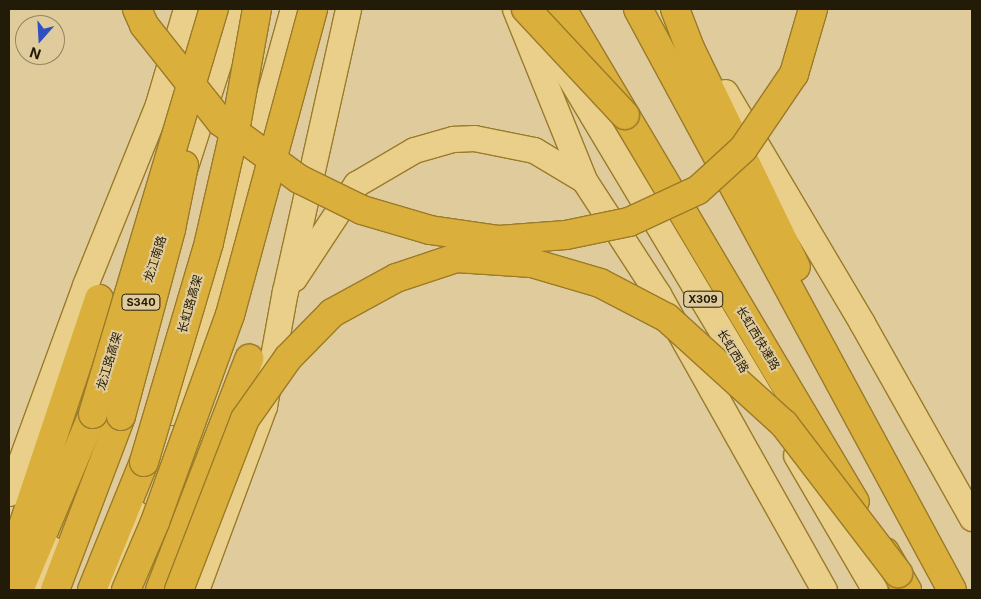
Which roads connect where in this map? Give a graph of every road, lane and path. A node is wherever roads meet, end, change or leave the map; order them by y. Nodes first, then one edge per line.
1 (137, 9) edge
2 (186, 9) edge
3 (214, 9) edge
4 (236, 9) edge
5 (257, 9) edge
6 (293, 9) edge
7 (313, 9) edge
8 (348, 9) edge
9 (515, 9) edge
10 (528, 9) edge
11 (562, 9) edge
12 (638, 9) edge
13 (677, 9) edge
14 (813, 9) edge
15 (158, 104) junction
16 (625, 115) junction
17 (584, 180) junction
18 (285, 291) junction
19 (99, 299) joint
20 (249, 359) joint
21 (9, 493) edge
22 (972, 518) edge
23 (9, 561) edge
24 (903, 582) edge
25 (19, 590) edge
26 (34, 590) edge
27 (55, 590) edge
28 (92, 590) edge
29 (107, 590) edge
30 (126, 590) edge
31 (160, 590) edge
32 (179, 590) edge
33 (196, 590) edge
34 (824, 590) edge
35 (875, 590) edge
36 (953, 590) edge

1 - 14 highway, bridge
2 - 15 main road
3 - 25 highway, 龙江路高架, bridge
3 - 27 highway, bridge
4 - 26 main road, 龙江南路 / S340
5 - 28 highway, 长虹路高架, bridge
6 - 29 main road
7 - 30 highway, bridge
8 - 18 main road
9 - 17 main road
10 - 16 highway, bridge
10 - 35 main road, 长虹西路 / X309
11 - 16 highway, 长虹西快速路, bridge
12 - 36 highway
13 - 22 main road
13 - 36 highway
15 - 19 main road
15 - 21 main road
16 - 24 highway, 长虹西快速路, bridge
17 - 18 main road
17 - 34 main road
18 - 20 main road
18 - 33 main road
19 - 23 highway
20 - 31 highway
24 - 32 highway, bridge

